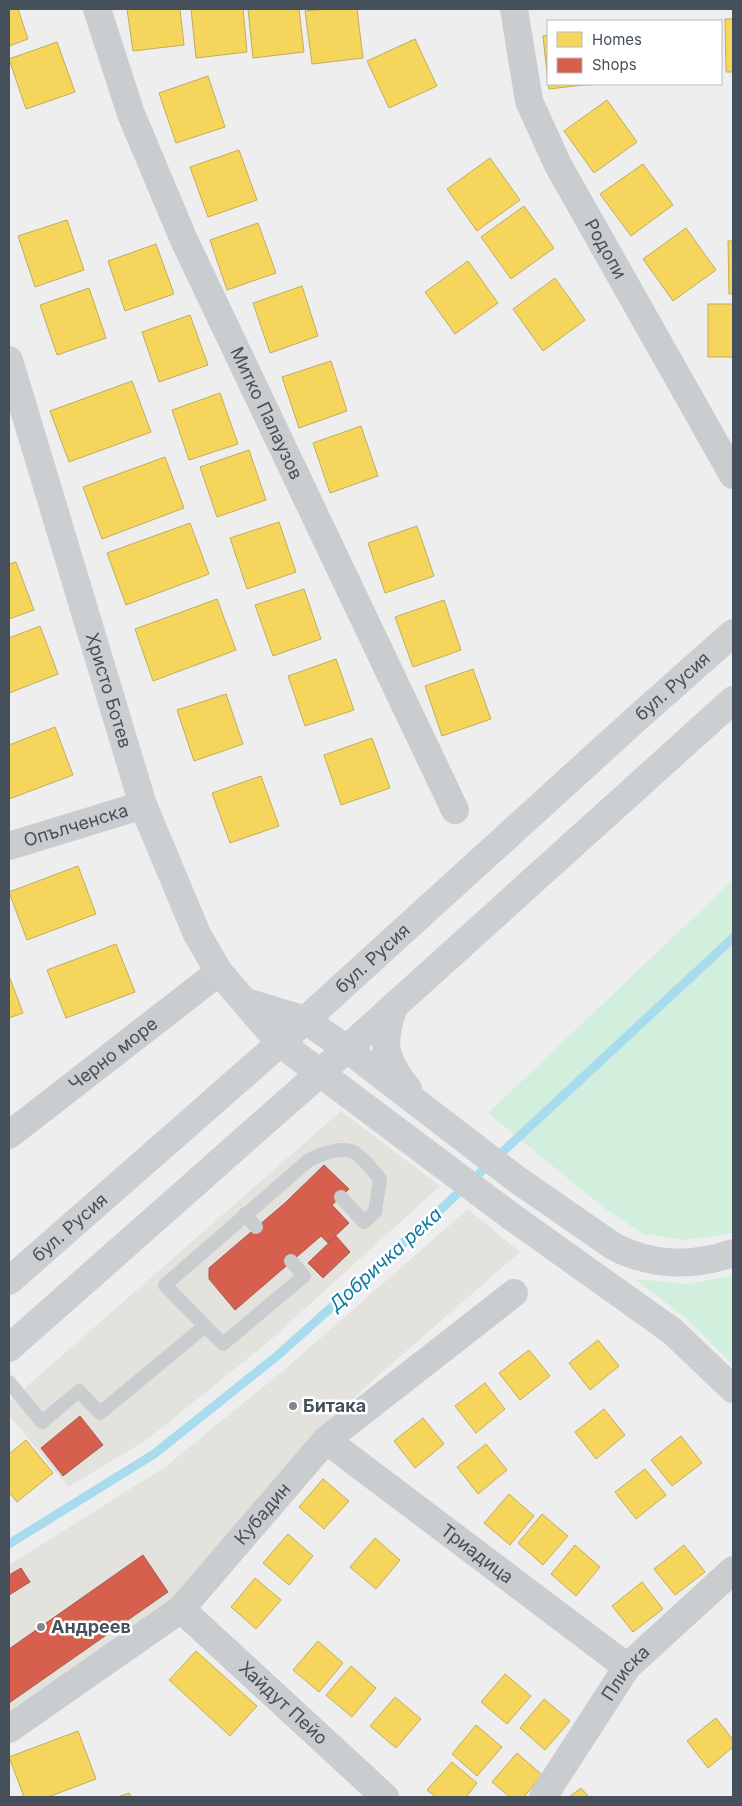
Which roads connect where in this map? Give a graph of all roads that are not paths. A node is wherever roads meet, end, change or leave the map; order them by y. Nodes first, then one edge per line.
1 (97, 9) edge
2 (514, 9) edge
3 (9, 360) edge
4 (733, 475) edge
5 (733, 634) edge
6 (733, 700) edge
7 (143, 805) junction
8 (455, 810) dead end
9 (9, 846) edge
10 (219, 972) junction
11 (246, 1002) junction
12 (394, 1006) junction
13 (305, 1020) junction
14 (280, 1043) junction
15 (347, 1048) junction
16 (320, 1073) junction
17 (423, 1108) junction
18 (9, 1135) edge
19 (341, 1197) dead end
20 (245, 1214) junction
21 (256, 1227) dead end
22 (733, 1253) edge
23 (291, 1261) dead end
24 (9, 1281) edge
25 (514, 1293) dead end
26 (205, 1326) junction
27 (9, 1348) edge
28 (9, 1382) edge
29 (733, 1390) edge
30 (326, 1440) junction
31 (733, 1570) edge
32 (181, 1608) junction
33 (628, 1667) junction
34 (9, 1729) edge
35 (385, 1797) edge
36 (543, 1797) edge

1 - 8 street, Митко Палаузов
2 - 4 street, Родопи
3 - 7 main road, Христо Ботев
5 - 13 main road, бул. Русия
6 - 12 main road
7 - 9 street, Опълченска
7 - 10 main road, Христо Ботев
10 - 11 main road, Христо Ботев
10 - 18 street, Черно море
11 - 13 main road
11 - 14 main road, Христо Ботев
12 - 15 main road
12 - 17 main road
13 - 14 main road, бул. Русия
13 - 15 main road
14 - 16 main road, Христо Ботев
14 - 24 main road, бул. Русия
15 - 16 main road
15 - 17 main road
16 - 27 main road
16 - 29 main road, Христо Ботев
17 - 22 main road
19 - 20 lane
20 - 21 lane
20 - 26 lane
23 - 26 lane
25 - 30 street, Кубадин
26 - 28 lane
30 - 32 street, Кубадин
30 - 33 street, Триадица
31 - 33 street, Плиска
32 - 34 street, Кубадин
32 - 35 street, Хайдут Пейо
33 - 36 street, Плиска

